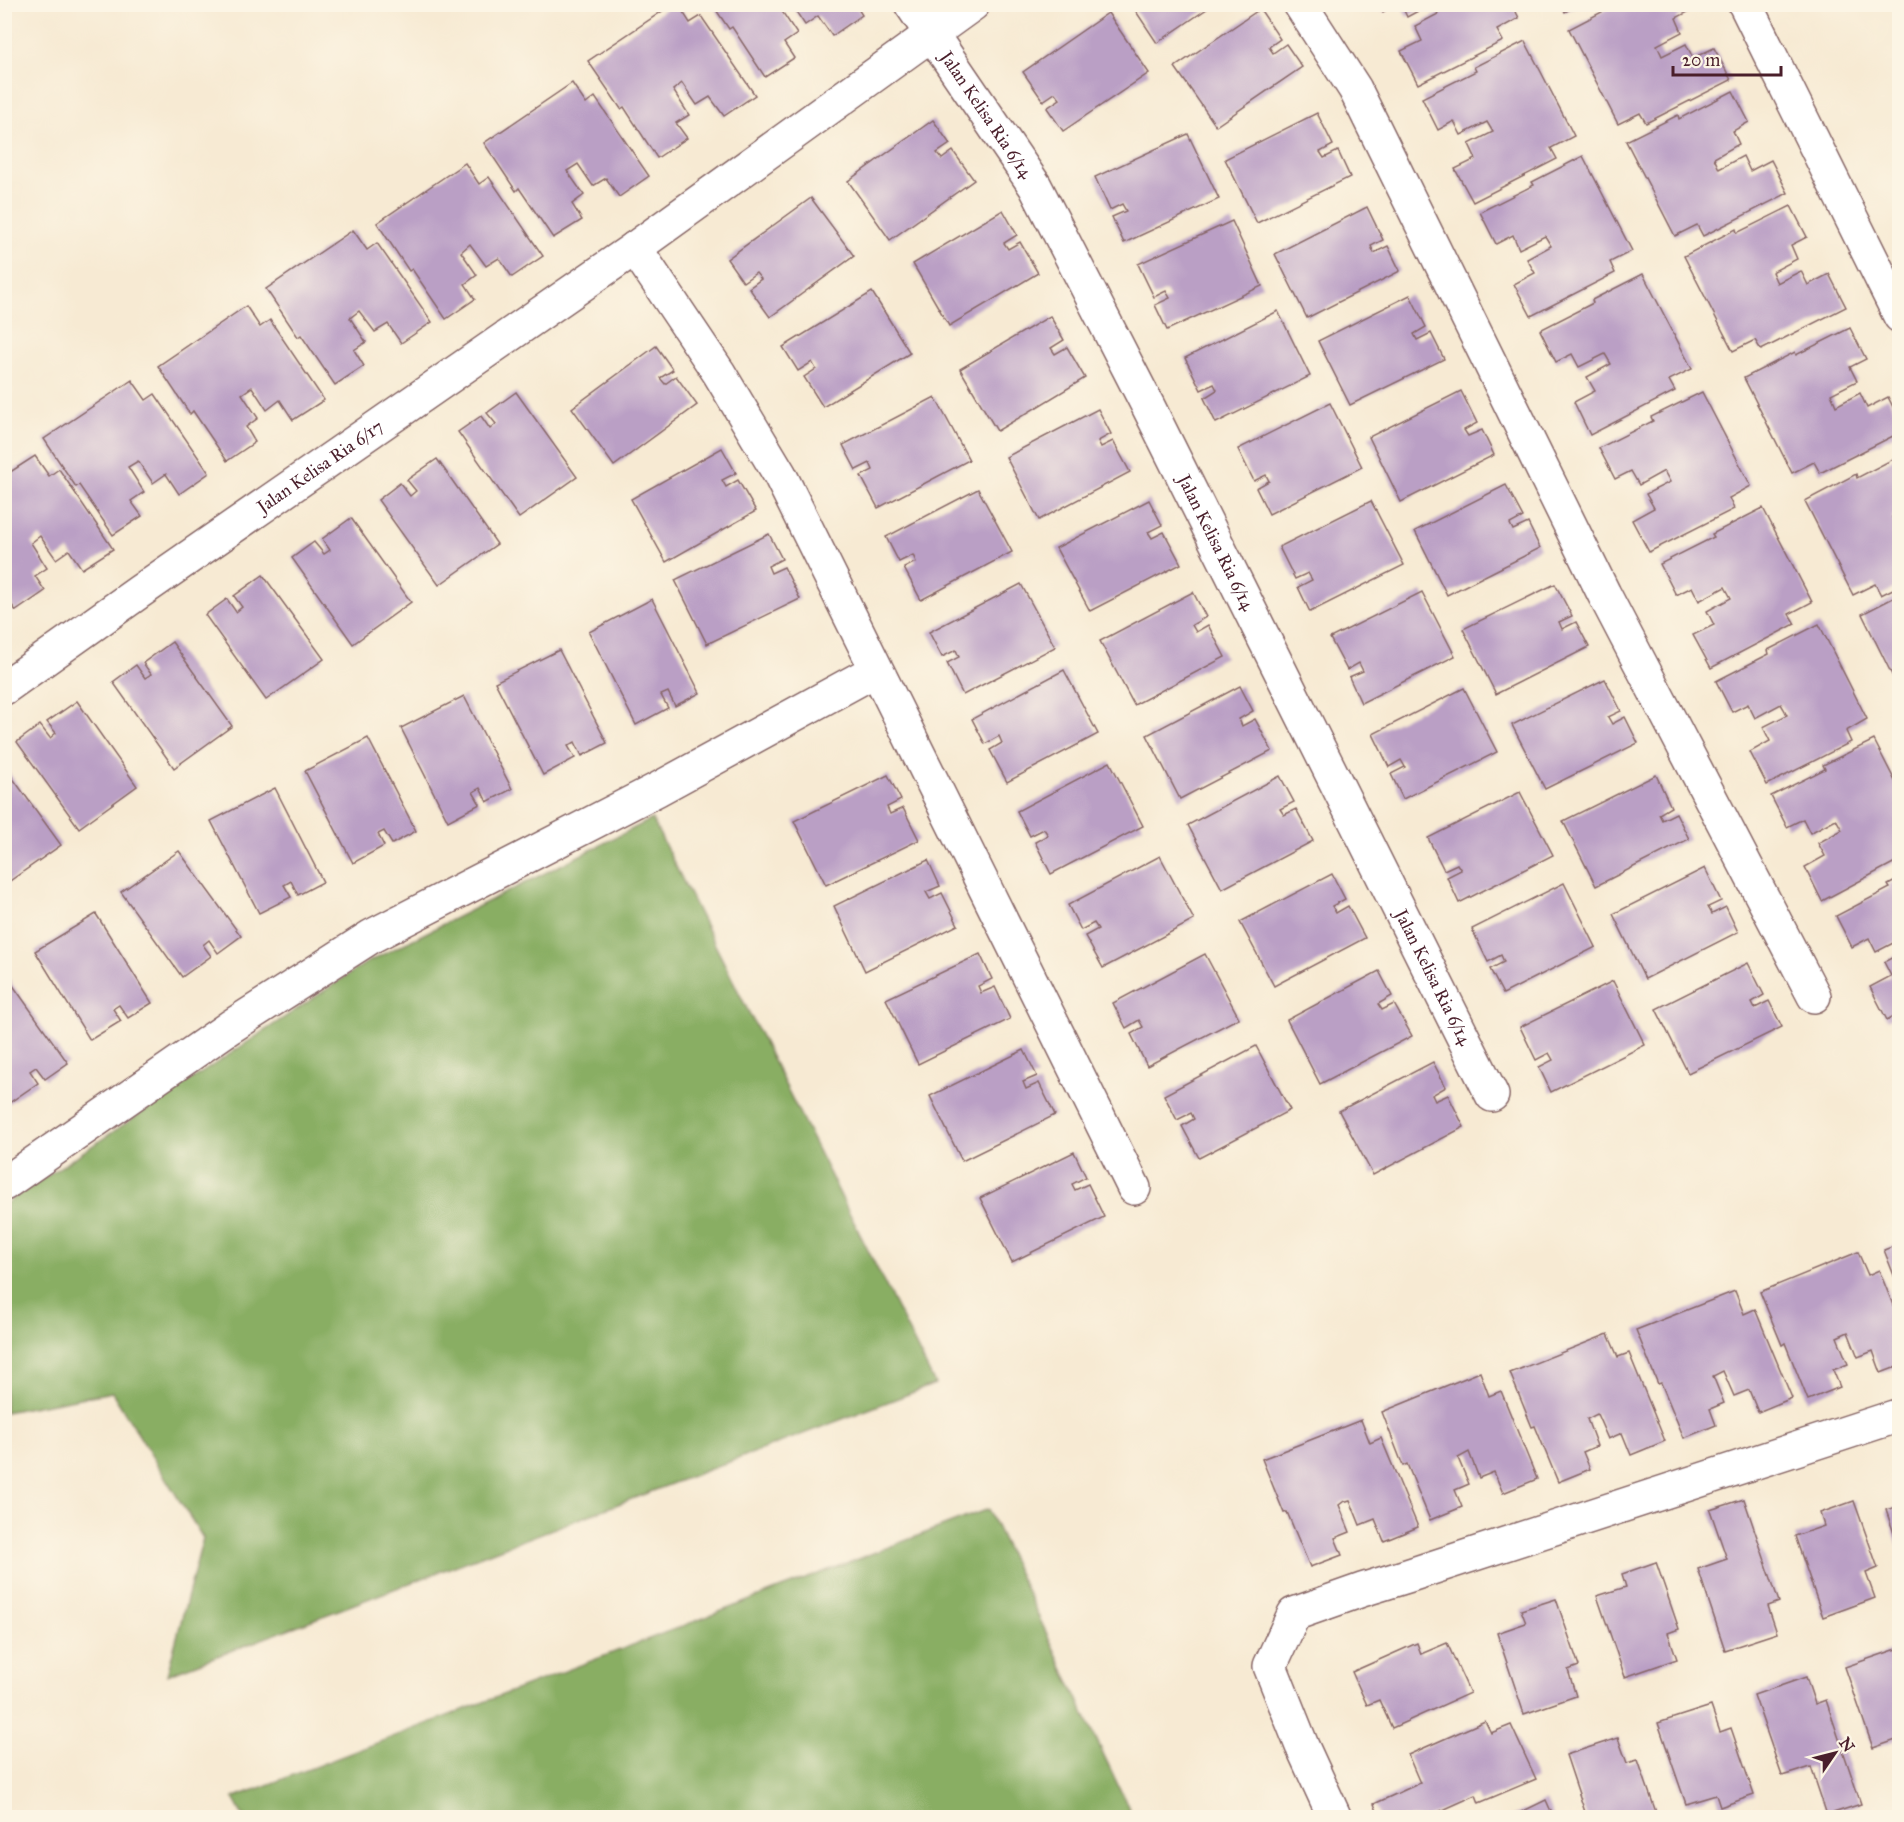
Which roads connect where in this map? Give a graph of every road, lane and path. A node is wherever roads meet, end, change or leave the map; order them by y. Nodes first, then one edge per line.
1 (911, 4) edge
2 (973, 4) edge
3 (1300, 4) edge
4 (1744, 4) edge
5 (931, 33) junction
6 (635, 248) junction
7 (1899, 316) edge
8 (876, 670) junction
9 (4, 688) edge
10 (1814, 996) dead end
11 (1492, 1095) dead end
12 (4, 1184) edge
13 (1134, 1188) dead end
14 (1899, 1415) edge
15 (1335, 1818) edge

1 - 5 street, Jalan Kelisa Ria 6/14
2 - 5 street, Jalan Kelisa Ria 6/17
3 - 10 street
4 - 7 street
5 - 6 street, Jalan Kelisa Ria 6/17
5 - 11 street, Jalan Kelisa Ria 6/14
6 - 8 street
6 - 9 street, Jalan Kelisa Ria 6/17
8 - 12 street
8 - 13 street
14 - 15 street

